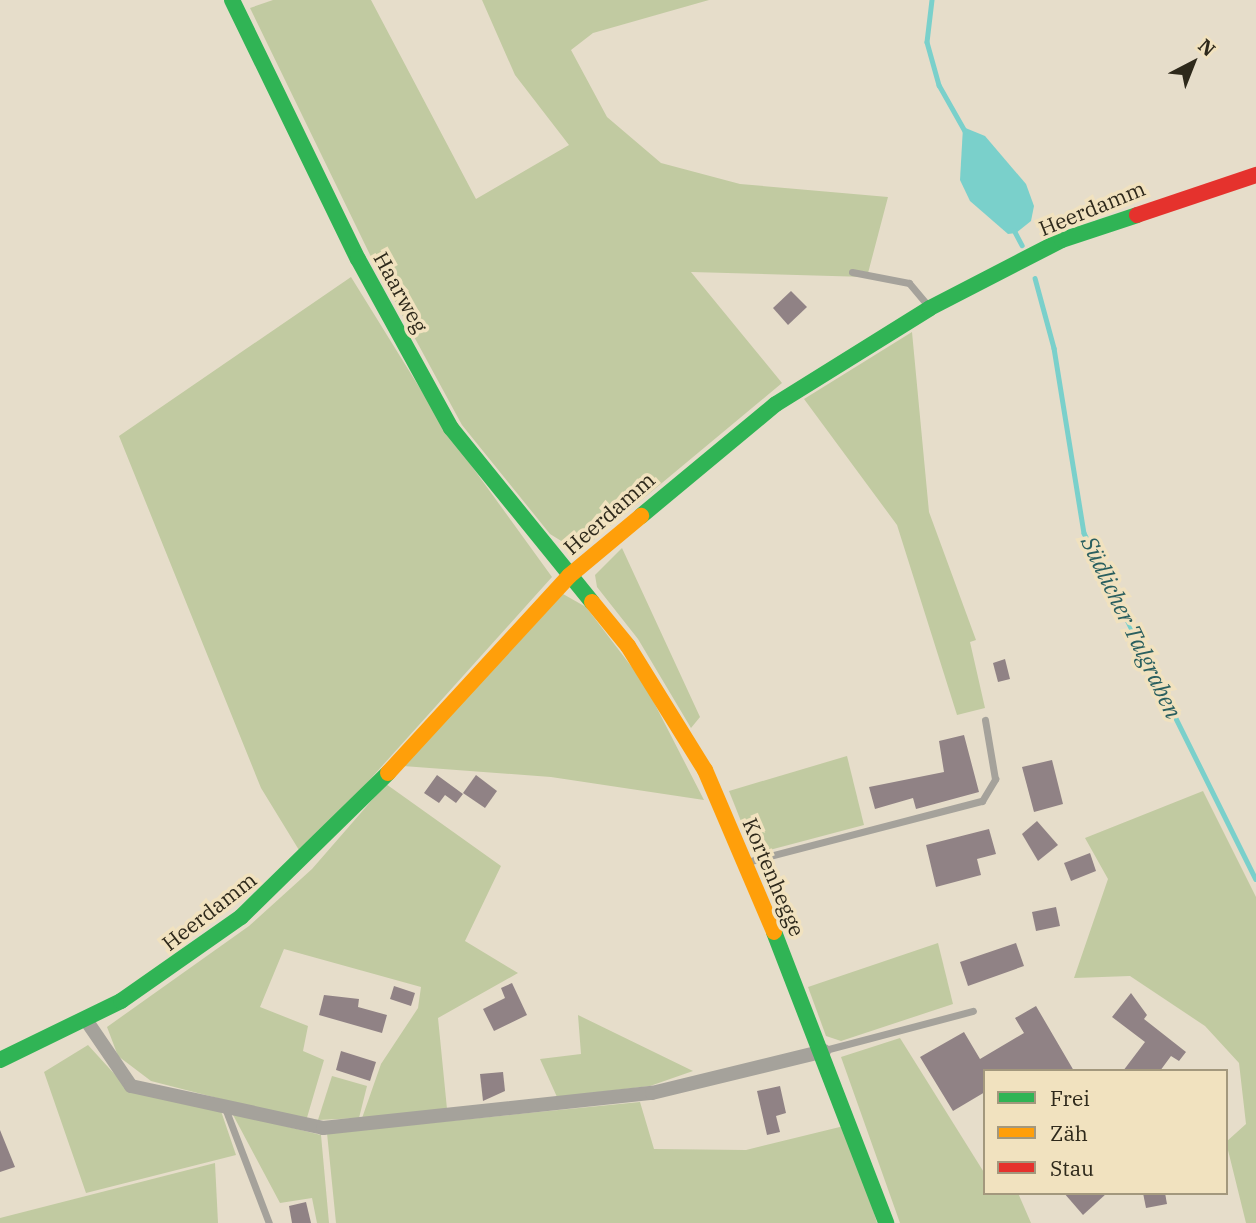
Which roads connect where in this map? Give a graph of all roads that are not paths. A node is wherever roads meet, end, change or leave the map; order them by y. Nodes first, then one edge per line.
1 (238, 2) edge
2 (1256, 175) edge
3 (852, 272) dead end
4 (930, 308) junction
5 (569, 576) junction
6 (985, 720) dead end
7 (746, 863) junction
8 (973, 1011) dead end
9 (86, 1020) junction
10 (824, 1051) junction
11 (0, 1060) edge
12 (225, 1108) junction
13 (269, 1223) edge
14 (886, 1223) edge

1 - 5 street, Haarweg
2 - 4 street, Heerdamm
3 - 4 lane
4 - 5 street, Heerdamm
5 - 7 street, Kortenhegge
5 - 9 street, Heerdamm
6 - 7 lane
7 - 10 street, Kortenhegge
8 - 10 lane
9 - 11 street, Heerdamm
9 - 12 street
10 - 12 street
10 - 14 street, Kortenhegge
12 - 13 lane

